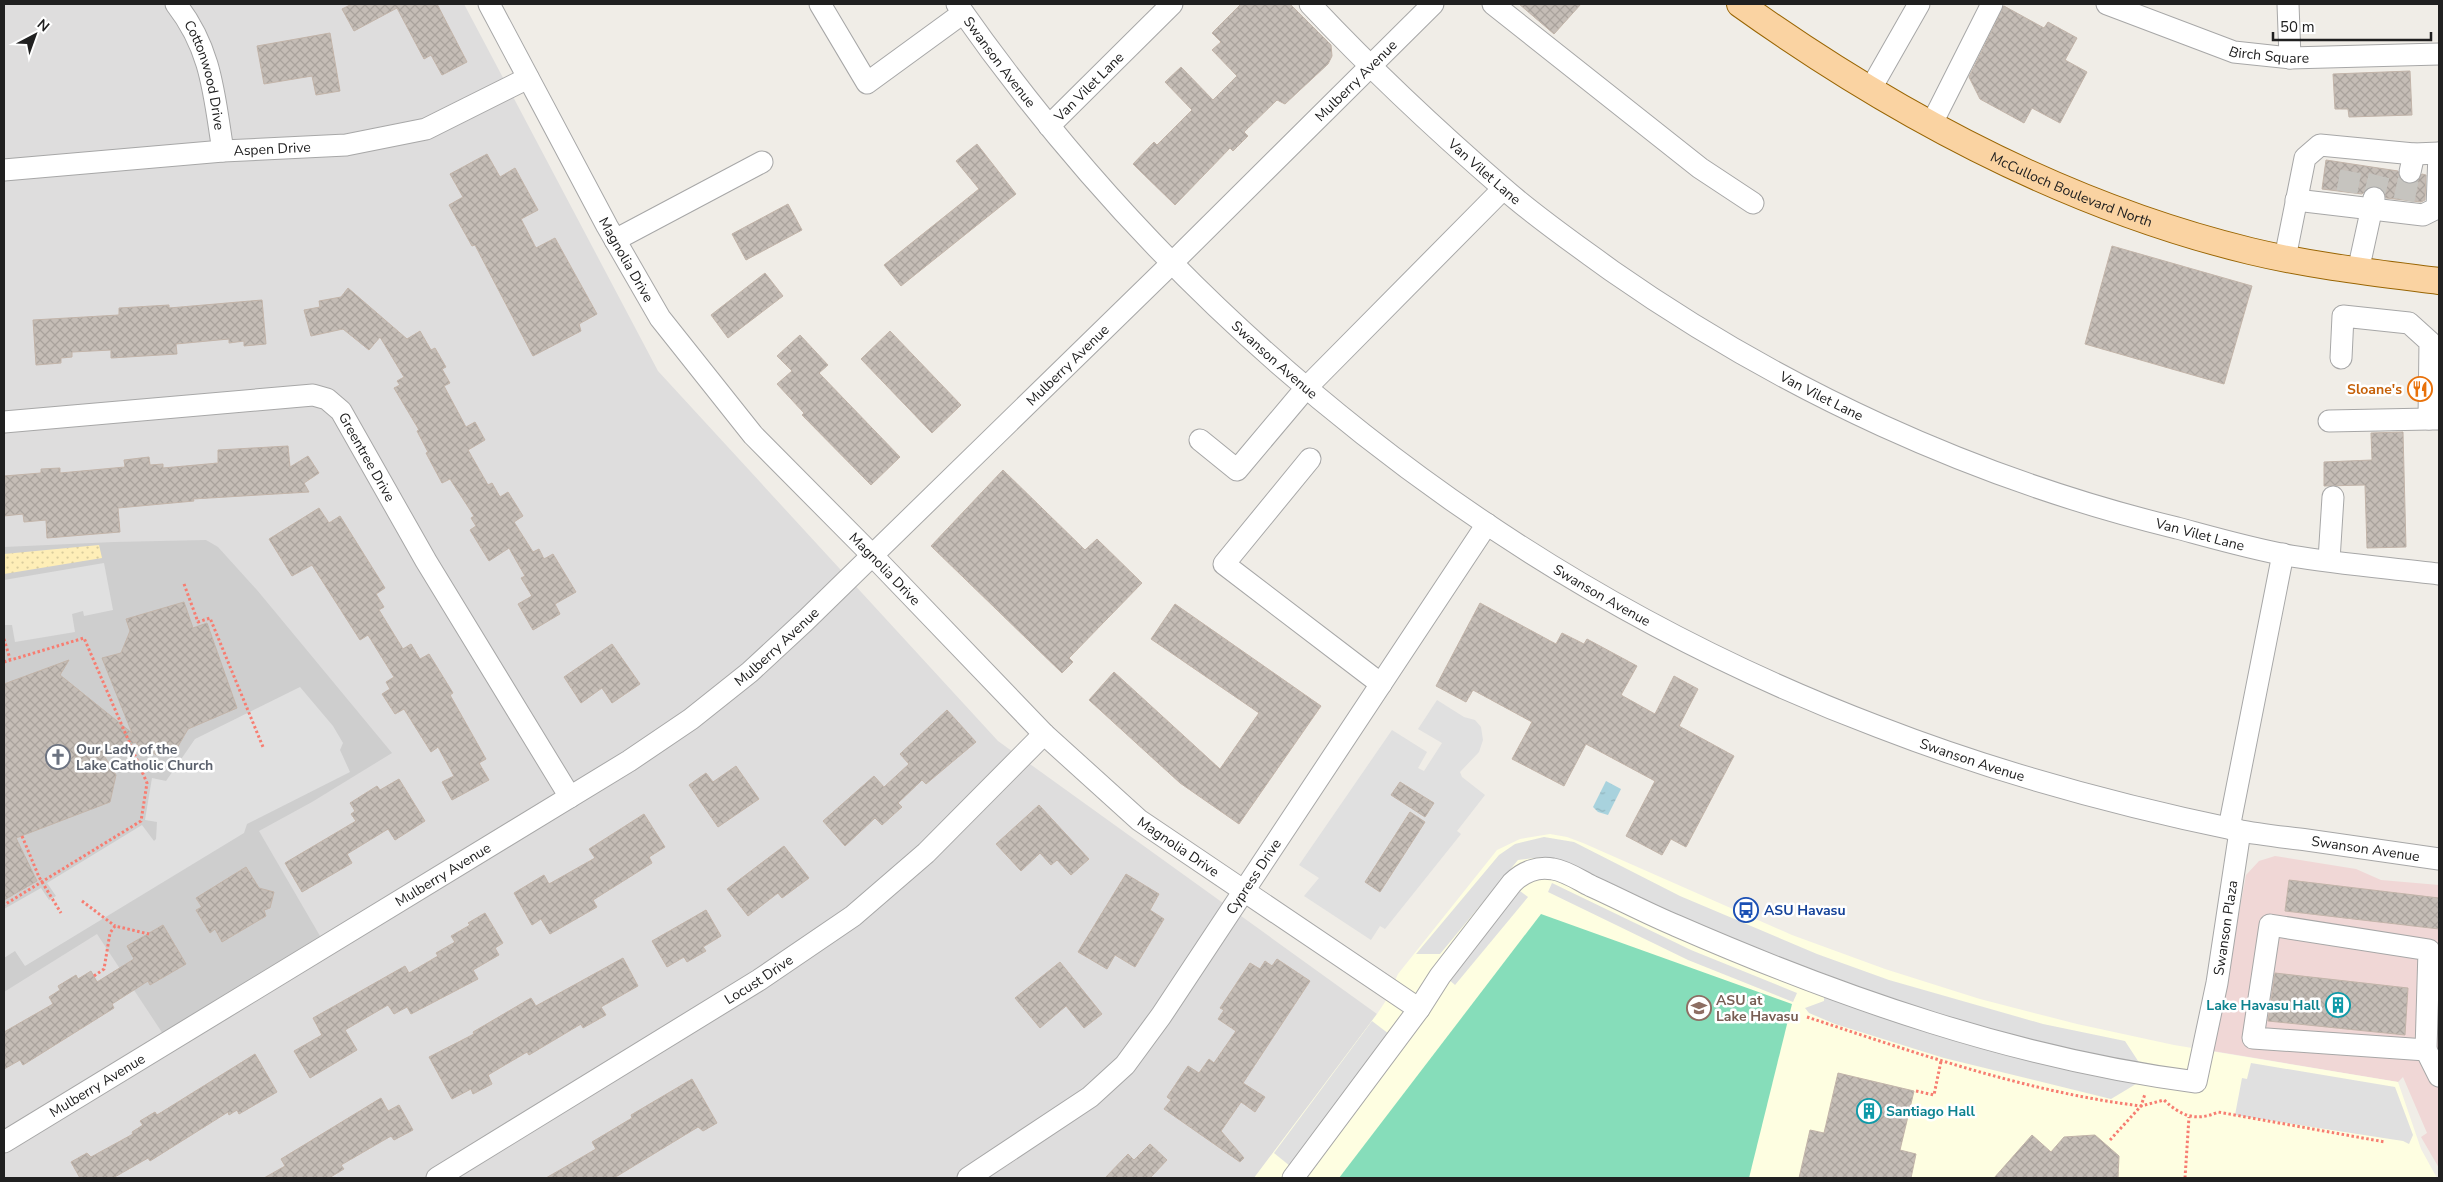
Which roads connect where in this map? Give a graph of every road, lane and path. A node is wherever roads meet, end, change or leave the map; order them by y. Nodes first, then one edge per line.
1 (176, 4) edge
2 (489, 4) edge
3 (820, 4) edge
4 (1433, 4) edge
5 (1493, 4) edge
6 (1740, 4) edge
7 (1919, 4) edge
8 (1992, 4) edge
9 (2107, 4) edge
10 (2288, 4) edge
11 (960, 8) edge
12 (1159, 8) edge
13 (1321, 8) edge
14 (2439, 54) edge
15 (2290, 58) junction
16 (1370, 67) junction
17 (528, 78) junction
18 (1870, 90) junction
19 (1931, 124) junction
20 (1048, 126) junction
21 (223, 151) junction
22 (2439, 153) edge
23 (762, 162) dead end
24 (4, 170) edge
25 (1503, 189) junction
26 (2296, 200) junction
27 (2372, 203) junction
28 (1753, 204) dead end
29 (615, 240) junction
30 (2285, 258) junction
31 (1172, 263) junction
32 (2358, 271) junction
33 (2439, 281) edge
34 (2341, 358) dead end
35 (1306, 388) junction
36 (2434, 419) edge
37 (4, 422) edge
38 (2329, 422) dead end
39 (1200, 440) dead end
40 (1310, 459) dead end
41 (2333, 497) dead end
42 (1487, 524) junction
43 (2283, 554) junction
44 (872, 555) junction
45 (2329, 560) junction
46 (2439, 574) edge
47 (184, 584) dead end
48 (4, 639) edge
49 (10, 659) junction
50 (4, 662) edge
51 (1381, 684) junction
52 (1044, 734) junction
53 (263, 747) dead end
54 (570, 797) junction
55 (2234, 830) junction
56 (22, 836) dead end
57 (2439, 859) edge
58 (42, 882) junction
59 (1244, 889) junction
60 (82, 900) dead end
61 (4, 905) edge
62 (61, 913) dead end
63 (116, 926) junction
64 (149, 934) dead end
65 (94, 976) dead end
66 (2434, 980) edge
67 (1419, 1009) junction
68 (2426, 1050) junction
69 (1941, 1061) dead end
70 (2439, 1076) edge
71 (1916, 1091) dead end
72 (2189, 1117) junction
73 (2110, 1140) dead end
74 (4, 1142) edge
75 (2385, 1142) dead end
76 (437, 1178) edge
77 (968, 1178) edge
78 (1293, 1178) edge
79 (2185, 1178) edge

1 - 21 street, Cottonwood Drive
2 - 17 street, Magnolia Drive
3 - 11 street
4 - 16 street, Mulberry Avenue
5 - 28 street
6 - 18 main road, McCulloch Boulevard North
7 - 18 street
8 - 19 street
9 - 15 street, Birch Square
10 - 15 street
11 - 20 street, Swanson Avenue
12 - 20 street, Van Vilet Lane
13 - 16 street, Van Vilet Lane
14 - 15 street, Birch Square
16 - 25 street, Van Vilet Lane
16 - 31 street, Mulberry Avenue
17 - 21 street, Aspen Drive
17 - 29 street, Magnolia Drive
18 - 19 main road, McCulloch Boulevard North
19 - 30 main road, McCulloch Boulevard North
20 - 31 street, Swanson Avenue
21 - 24 street, Aspen Drive
22 - 26 street
22 - 27 street
23 - 29 street
25 - 35 street
25 - 43 street, Van Vilet Lane
26 - 27 street
26 - 30 street
27 - 32 street
29 - 44 street, Magnolia Drive
30 - 32 main road, McCulloch Boulevard North
31 - 35 street, Swanson Avenue
31 - 44 street, Mulberry Avenue
32 - 33 main road, McCulloch Boulevard North
34 - 36 street
35 - 39 street
35 - 42 street, Swanson Avenue
36 - 38 street
37 - 54 street, Greentree Drive
40 - 51 street
41 - 45 street
42 - 51 street, Cypress Drive
42 - 55 street, Swanson Avenue
43 - 45 street, Van Vilet Lane
43 - 55 street, Swanson Plaza
44 - 52 street, Magnolia Drive
44 - 54 street, Mulberry Avenue
45 - 46 street, Van Vilet Lane
47 - 53 path
48 - 49 path
49 - 50 path
49 - 58 path
51 - 59 street, Cypress Drive
52 - 59 street, Magnolia Drive
52 - 76 street, Locust Drive
54 - 74 street, Mulberry Avenue
55 - 57 street, Swanson Avenue
55 - 67 street, Swanson Plaza
56 - 58 path
58 - 61 path
58 - 62 path
59 - 67 street, Magnolia Drive
59 - 77 street, Cypress Drive
60 - 63 path
63 - 64 path
63 - 65 path
66 - 68 street
66 - 68 street
67 - 78 street
68 - 70 street
69 - 71 path
72 - 73 path
72 - 75 path
72 - 79 path

